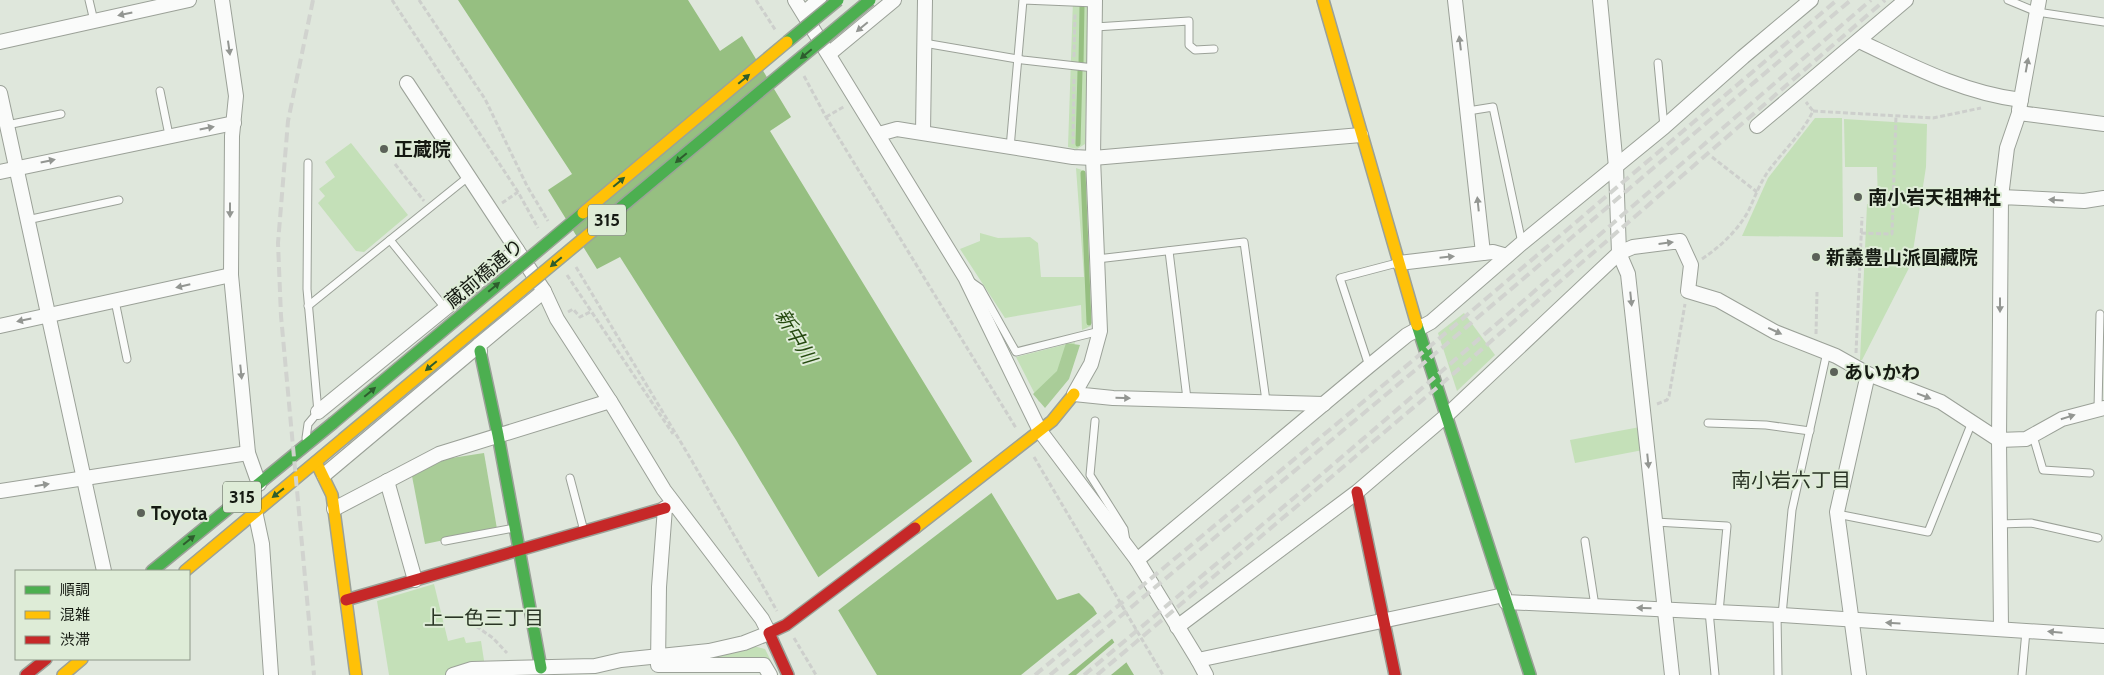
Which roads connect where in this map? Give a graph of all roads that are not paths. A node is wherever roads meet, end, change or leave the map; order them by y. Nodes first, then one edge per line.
1 (89, 0) edge
2 (189, 0) edge
3 (222, 0) edge
4 (796, 0) edge
5 (819, 0) edge
6 (838, 0) edge
7 (870, 0) edge
8 (894, 0) edge
9 (925, 0) edge
10 (1323, 0) edge
11 (1455, 0) edge
12 (1600, 0) edge
13 (1811, 0) edge
14 (1906, 0) edge
15 (2008, 0) edge
16 (1095, 1) edge
17 (2038, 6) edge
18 (804, 13) junction
19 (94, 21) junction
20 (2104, 22) edge
21 (1094, 27) junction
22 (1859, 41) junction
23 (0, 42) edge
24 (924, 43) junction
25 (1214, 49) dead end
26 (830, 54) junction
27 (1018, 59) junction
28 (1658, 63) dead end
29 (1094, 68) junction
30 (408, 83) dead end
31 (160, 92) dead end
32 (0, 93) edge
33 (2020, 107) junction
34 (1468, 111) junction
35 (61, 114) dead end
36 (234, 122) junction
37 (2104, 124) edge
38 (7, 125) junction
39 (1757, 126) dead end
40 (1664, 127) junction
41 (923, 132) junction
42 (879, 134) junction
43 (168, 135) junction
44 (1361, 135) junction
45 (1010, 148) junction
46 (1093, 158) junction
47 (308, 163) dead end
48 (1616, 167) junction
49 (16, 168) junction
50 (0, 172) edge
51 (468, 177) junction
52 (2001, 197) junction
53 (2104, 198) edge
54 (119, 200) dead end
55 (27, 220) junction
56 (390, 240) junction
57 (1522, 243) junction
58 (517, 250) junction
59 (1168, 251) junction
60 (1483, 253) junction
61 (1619, 253) junction
62 (1507, 256) junction
63 (1097, 259) junction
64 (1399, 263) junction
65 (231, 275) junction
66 (965, 277) junction
67 (544, 291) junction
68 (115, 301) junction
69 (308, 306) junction
70 (445, 308) junction
71 (2100, 314) dead end
72 (48, 315) junction
73 (0, 326) edge
74 (1418, 329) junction
75 (1100, 331) junction
76 (480, 348) junction
77 (1822, 350) junction
78 (127, 359) dead end
79 (1369, 366) junction
80 (1868, 374) junction
81 (1074, 394) junction
82 (1187, 400) junction
83 (610, 401) junction
84 (1266, 401) junction
85 (1324, 404) junction
86 (2101, 409) edge
87 (318, 412) junction
88 (1447, 415) junction
89 (1095, 421) dead end
90 (1972, 422) junction
91 (1708, 423) dead end
92 (1040, 431) junction
93 (1810, 431) junction
94 (498, 435) junction
95 (2033, 436) junction
96 (1999, 440) junction
97 (306, 445) junction
98 (248, 453) junction
99 (316, 462) junction
100 (2090, 472) dead end
101 (324, 475) junction
102 (84, 478) junction
103 (570, 478) dead end
104 (387, 481) junction
105 (259, 484) junction
106 (0, 490) edge
107 (1358, 492) junction
108 (669, 506) junction
109 (334, 510) junction
110 (255, 511) junction
111 (1837, 514) junction
112 (1655, 522) junction
113 (2000, 524) junction
114 (514, 528) junction
115 (584, 532) junction
116 (2098, 538) dead end
117 (445, 541) dead end
118 (1585, 541) dead end
119 (1126, 546) junction
120 (518, 550) junction
121 (1137, 560) junction
122 (104, 570) edge
123 (153, 570) edge
124 (185, 570) edge
125 (415, 580) junction
126 (1505, 599) junction
127 (346, 600) junction
128 (1595, 606) junction
129 (1664, 608) junction
130 (1714, 611) junction
131 (1779, 615) junction
132 (1852, 620) junction
133 (1385, 622) junction
134 (1178, 627) junction
135 (2001, 628) junction
136 (2026, 630) junction
137 (769, 633) junction
138 (2104, 636) edge
139 (658, 657) junction
140 (45, 660) edge
141 (1198, 660) junction
142 (80, 664) edge
143 (712, 671) edge
144 (541, 672) edge
145 (26, 675) edge
146 (62, 675) edge
147 (271, 675) edge
148 (356, 675) edge
149 (453, 675) edge
150 (770, 675) edge
151 (788, 675) edge
152 (1206, 675) edge
153 (1395, 675) edge
154 (1530, 675) edge
155 (1672, 675) edge
156 (1715, 675) edge
157 (1778, 675) edge
158 (1859, 675) edge
159 (2022, 675) edge

1 - 19 lane
2 -> 19 street
3 -> 36 street
4 - 18 street
5 - 18 street
97 -> 6 street, 蔵前橋通り / 315, bridge
7 -> 99 street, 蔵前橋通り / 315, bridge
8 -> 26 street
9 - 24 street
10 - 44 street
34 -> 11 street
12 - 48 street
13 - 40 street
14 - 22 street
15 - 17 lane
16 - 21 street
16 - 27 lane
17 - 20 lane
33 -> 17 street
18 - 26 street
19 - 23 street
21 - 25 lane
21 - 29 street
22 - 33 street
22 - 39 street
24 - 27 lane
24 - 41 street
26 - 42 street
27 - 29 lane
27 - 45 lane
28 - 40 lane
29 - 46 street
30 - 51 street
31 - 43 lane
32 - 38 street
33 - 37 street
33 - 52 street
34 - 57 lane
60 -> 34 street
35 - 38 lane
43 -> 36 street
36 -> 65 street
38 - 49 street
40 - 48 street
41 - 42 street
41 - 45 street
42 - 66 street
49 -> 43 street
44 - 46 street
44 - 64 street
45 - 46 street
46 - 63 street
47 - 69 lane
48 - 57 street
48 - 61 street
49 - 50 street
49 - 55 street
51 - 56 lane
51 - 58 street
53 -> 52 street
52 -> 96 street
54 - 55 lane
55 - 72 street
56 - 69 lane
56 - 70 lane
57 - 62 street
58 - 67 street
58 - 70 street
59 - 63 lane
59 - 82 lane
59 - 84 lane
60 - 62 street
64 -> 60 street
61 -> 77 street
61 - 88 street
61 -> 112 street
62 - 74 street
63 - 75 street
64 - 74 street
64 - 79 lane
65 -> 68 street
65 -> 98 street
66 - 75 lane
66 - 92 street
67 - 76 street
67 - 83 street
68 - 72 street
68 - 78 lane
69 - 87 lane
70 - 87 street
71 - 86 lane
72 -> 73 street
72 - 102 street
74 - 79 street
74 - 88 street
75 - 81 street
76 - 94 street
76 - 101 street
77 - 80 street
77 - 93 lane
79 - 85 street
80 -> 90 street
80 - 111 street
81 -> 82 street
81 - 92 street
82 - 84 street
83 - 94 street
83 - 108 street
84 - 85 street
85 - 121 street
95 -> 86 street
87 - 97 lane
88 - 107 street
88 - 126 street
89 - 119 lane
90 - 96 street
90 - 111 lane
91 - 93 lane
92 - 119 street
92 - 137 street
93 - 131 lane
94 - 104 street
94 - 114 street
95 - 96 street
95 - 100 lane
96 - 113 street
97 - 105 street, 蔵前橋通り / 315
98 - 102 street
98 - 105 street
99 - 101 street
99 -> 110 street, 315
101 - 109 street
106 -> 102 street
102 - 122 street
103 - 115 lane
104 - 109 street
104 - 125 street
123 -> 105 street, 蔵前橋通り / 315
107 - 133 street
107 - 134 street
108 - 115 street
108 - 137 street
108 - 139 street
109 - 127 street
110 - 124 street, 315
110 - 147 street
111 - 132 street
112 - 129 street
112 - 130 lane
113 - 116 lane
113 - 135 street
114 - 117 lane
114 - 120 street
115 - 120 street
118 - 128 lane
119 - 121 street
120 - 125 street
120 - 144 street
121 - 134 street
125 - 127 street
126 - 128 street
126 - 133 street
126 - 154 street
127 - 148 street
129 -> 128 street
129 - 130 street
129 - 155 street
130 - 131 street
130 - 156 lane
131 - 132 street
131 - 157 lane
135 -> 132 street
132 - 158 street
133 - 141 street
133 - 153 street
134 - 141 street
135 - 136 street
138 -> 136 street
136 - 159 lane
137 - 139 street
137 - 151 street
139 - 143 street
139 - 144 street
140 - 145 street
141 - 152 street
142 - 146 street
143 - 150 street
144 - 149 street

